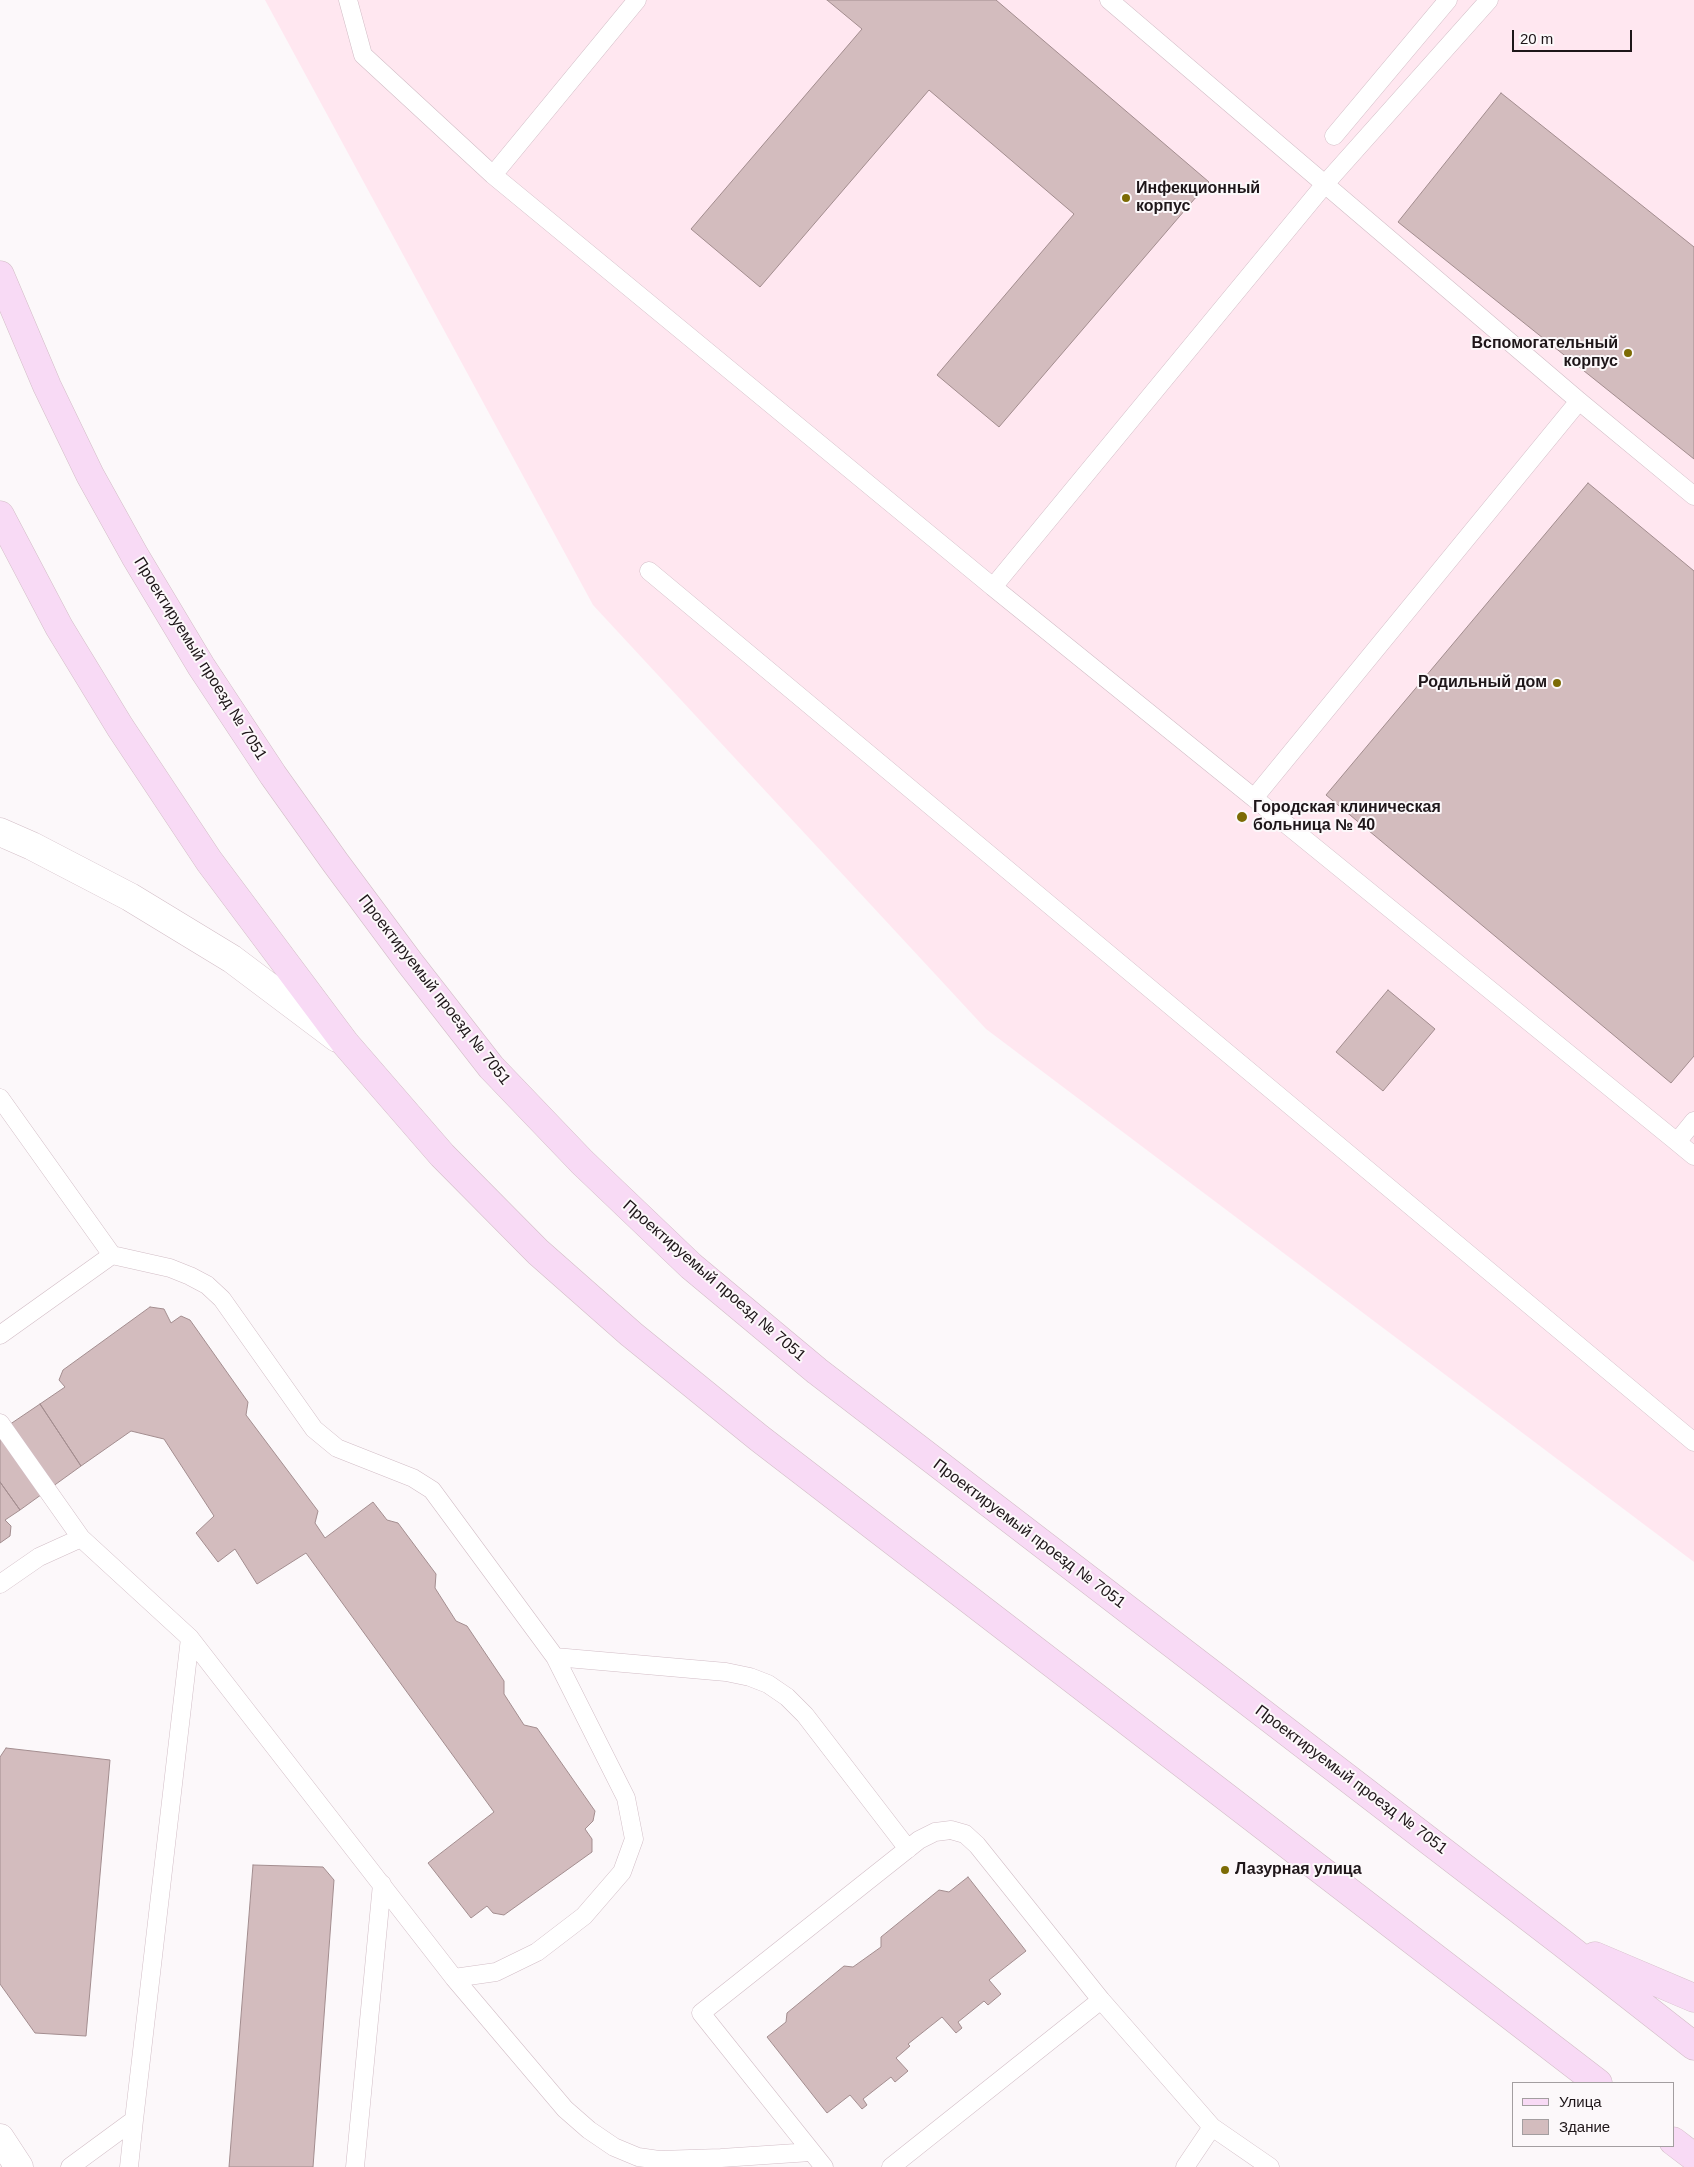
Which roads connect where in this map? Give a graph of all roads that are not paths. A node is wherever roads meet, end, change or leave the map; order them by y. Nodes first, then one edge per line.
1 (348, 0) edge
2 (637, 0) edge
3 (1109, 0) edge
4 (1448, 0) edge
5 (1489, 0) edge
6 (1334, 136) dead end
7 (493, 175) junction
8 (1325, 184) junction
9 (0, 275) edge
10 (1579, 401) junction
11 (1694, 496) edge
12 (0, 515) edge
13 (649, 571) dead end
14 (993, 587) junction
15 (1254, 798) junction
16 (0, 832) edge
17 (345, 1044) junction
18 (3, 1110) edge
19 (1694, 1121) edge
20 (1677, 1142) junction
21 (1694, 1156) edge
22 (112, 1255) junction
23 (0, 1335) edge
24 (0, 1423) edge
25 (1694, 1442) edge
26 (81, 1538) junction
27 (0, 1584) edge
28 (190, 1638) junction
29 (555, 1657) junction
30 (908, 1849) junction
31 (382, 1884) junction
32 (1561, 1942) junction
33 (454, 1978) junction
34 (1694, 1998) edge
35 (1101, 2000) junction
36 (1694, 2046) edge
37 (1597, 2082) edge
38 (134, 2120) junction
39 (1212, 2127) junction
40 (0, 2138) edge
41 (1674, 2142) edge
42 (811, 2152) junction
43 (1694, 2157) edge
44 (19, 2167) edge
45 (70, 2167) edge
46 (129, 2167) edge
47 (355, 2167) edge
48 (824, 2167) edge
49 (891, 2167) edge
50 (1185, 2167) edge
51 (1270, 2167) edge

1 - 7 lane
2 - 7 lane
3 - 8 lane
4 - 6 lane
5 - 8 lane
7 - 14 lane
8 - 10 lane
8 - 14 lane
9 - 32 main road, Проектируемый проезд № 7051
10 - 11 lane
10 - 15 lane
12 - 17 main road
13 - 25 lane
14 - 15 lane
15 - 20 lane
16 - 17 street
17 - 37 main road
18 - 22 lane
19 - 20 lane
20 - 21 lane
22 - 23 lane
22 - 29 lane
24 - 26 lane
26 - 27 lane
26 - 28 lane
28 - 31 lane
28 - 38 lane
29 - 30 lane
29 - 33 lane
30 - 35 lane
30 - 42 lane
31 - 33 lane
31 - 47 lane
32 - 34 main road
32 - 36 main road, Проектируемый проезд № 7051
33 - 42 lane
35 - 39 lane
35 - 49 lane
38 - 45 lane
38 - 46 lane
39 - 50 lane
39 - 51 lane
40 - 44 street
41 - 43 main road
42 - 48 lane

